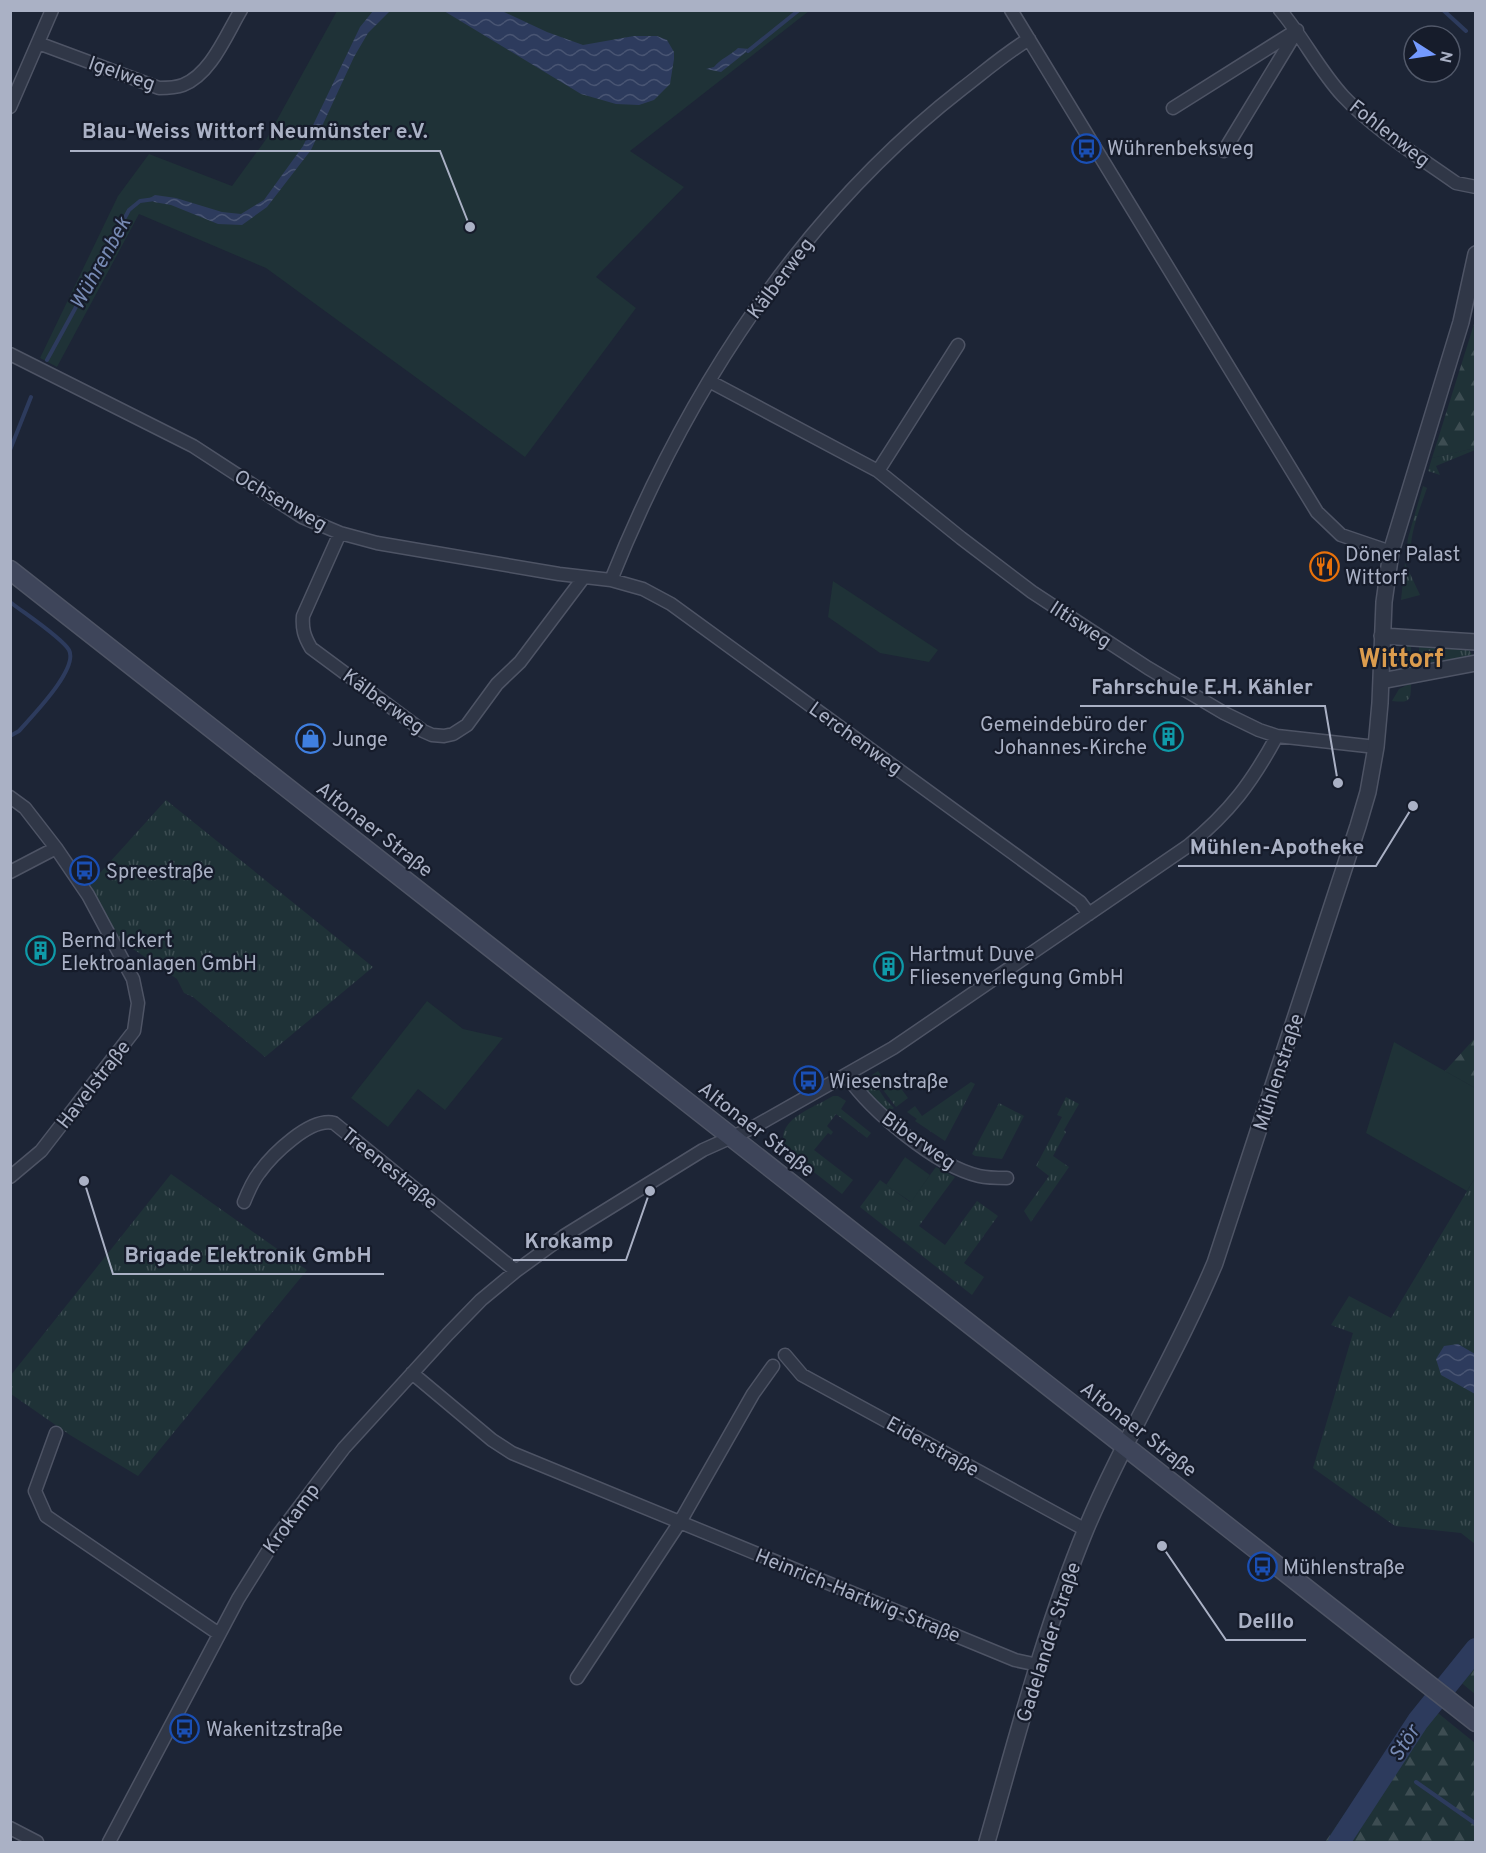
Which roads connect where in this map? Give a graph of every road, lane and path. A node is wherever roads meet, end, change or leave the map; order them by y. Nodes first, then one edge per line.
1 (52, 10) edge
2 (241, 10) edge
3 (1280, 10) edge
4 (1017, 13) edge
5 (1297, 30) junction
6 (1029, 39) junction
7 (38, 43) junction
8 (10, 107) edge
9 (1173, 108) dead end
10 (1224, 151) dead end
11 (1476, 187) edge
12 (1476, 254) edge
13 (958, 345) dead end
14 (10, 354) edge
15 (709, 381) junction
16 (878, 471) junction
17 (340, 533) junction
18 (1391, 552) junction
19 (10, 570) edge
20 (584, 577) junction
21 (611, 580) junction
22 (1382, 636) junction
23 (1476, 642) edge
24 (1476, 663) edge
25 (1381, 681) junction
26 (1277, 736) junction
27 (1376, 747) junction
28 (10, 797) edge
29 (56, 848) junction
30 (10, 872) edge
31 (1089, 914) junction
32 (847, 1076) junction
33 (730, 1137) junction
34 (10, 1177) edge
35 (1007, 1178) dead end
36 (244, 1202) dead end
37 (516, 1271) junction
38 (784, 1355) dead end
39 (773, 1366) dead end
40 (412, 1373) junction
41 (56, 1433) dead end
42 (1125, 1447) junction
43 (680, 1522) junction
44 (1086, 1530) junction
45 (219, 1634) junction
46 (1038, 1665) junction
47 (577, 1678) dead end
48 (1476, 1722) edge
49 (10, 1828) edge
50 (37, 1842) edge
51 (109, 1842) edge
52 (987, 1842) edge

1 - 7 street
2 - 7 street, Igelweg
3 - 5 street, Fohlenweg
4 - 6 street
5 - 9 street
5 - 10 street
5 - 11 street, Fohlenweg
6 - 15 street, Kälberweg
6 - 18 street
7 - 8 street
12 - 18 street, Mühlenstraße
13 - 16 street
14 - 17 street, Ochsenweg
15 - 16 street, Iltisweg
15 - 21 street, Kälberweg
16 - 26 street, Iltisweg
17 - 20 street, Ochsenweg
17 - 20 street, Kälberweg
18 - 22 street, Mühlenstraße
19 - 33 main road, Altonaer Straße
20 - 21 street, Ochsenweg
21 - 31 street, Lerchenweg
22 - 23 street
22 - 25 street, Mühlenstraße
24 - 25 street
25 - 27 street, Mühlenstraße
26 - 27 street, Iltisweg
26 - 31 street
27 - 42 street, Mühlenstraße
28 - 29 street, Havelstraße
29 - 30 street
29 - 34 street, Havelstraße
31 - 32 street
32 - 33 street
32 - 35 street, Biberweg
33 - 37 street, Krokamp
33 - 42 main road, Altonaer Straße
36 - 37 street, Treenestraße
37 - 40 street, Krokamp
38 - 44 street, Eiderstraße
39 - 43 street
40 - 43 street, Heinrich-Hartwig-Straße
40 - 45 street, Krokamp
41 - 45 street
42 - 44 street, Gadelander Straße
42 - 48 main road, Altonaer Straße
43 - 46 street, Heinrich-Hartwig-Straße
43 - 47 street
44 - 46 street, Gadelander Straße
45 - 51 street, Krokamp
46 - 52 street, Gadelander Straße
49 - 50 street

